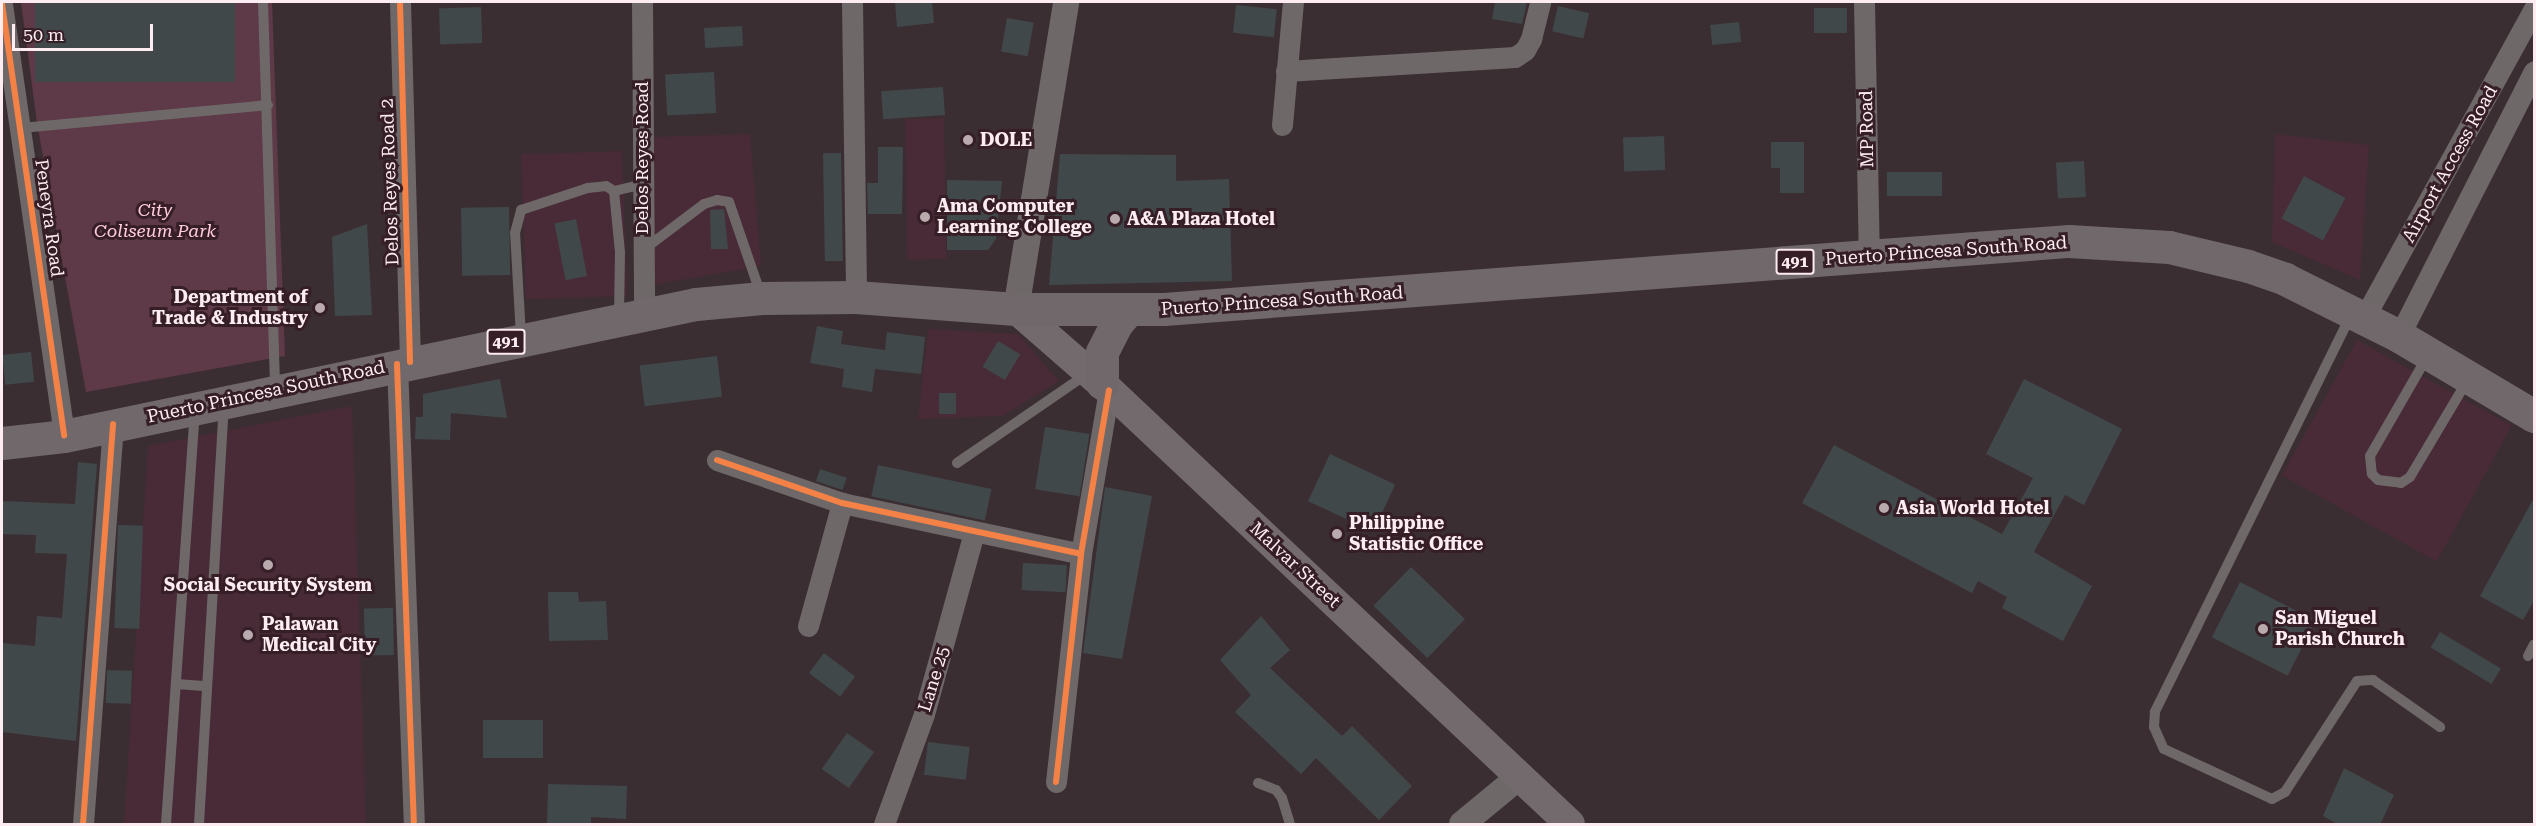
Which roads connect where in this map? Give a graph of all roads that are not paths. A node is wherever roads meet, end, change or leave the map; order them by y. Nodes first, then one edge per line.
1 (264, 2) edge
2 (400, 2) edge
3 (642, 2) edge
4 (852, 2) edge
5 (1066, 2) edge
6 (1293, 2) edge
7 (1540, 2) edge
8 (1864, 2) edge
9 (2, 4) edge
10 (2535, 9) edge
11 (1286, 71) junction
12 (2535, 71) edge
13 (268, 105) junction
14 (1282, 125) dead end
15 (21, 128) junction
16 (641, 184) junction
17 (614, 191) junction
18 (642, 250) junction
19 (1869, 256) junction
20 (856, 297) junction
21 (762, 298) junction
22 (1016, 309) junction
23 (1129, 309) junction
24 (2358, 315) junction
25 (632, 316) junction
26 (2399, 336) junction
27 (521, 339) junction
28 (2428, 354) junction
29 (403, 363) junction
30 (2469, 378) junction
31 (1100, 381) junction
32 (275, 390) junction
33 (210, 404) junction
34 (2535, 416) edge
35 (113, 424) junction
36 (64, 436) junction
37 (2, 443) edge
38 (717, 460) dead end
39 (957, 463) dead end
40 (842, 503) junction
41 (974, 532) junction
42 (1081, 554) junction
43 (808, 626) dead end
44 (2535, 644) edge
45 (2528, 656) dead end
46 (176, 684) junction
47 (207, 686) junction
48 (2440, 727) dead end
49 (1520, 776) junction
50 (1056, 782) dead end
51 (1258, 783) dead end
52 (83, 825) edge
53 (166, 825) edge
54 (199, 825) edge
55 (414, 825) edge
56 (884, 825) edge
57 (1290, 825) edge
58 (1462, 825) edge
59 (1570, 825) edge

1 - 13 lane
2 - 29 street, Delos Reyes Road 2
3 - 16 street, Delos Reyes Road
4 - 20 street
5 - 22 street
6 - 11 street
7 - 11 street
8 - 19 street, MP Road
9 - 15 street, Peneyra Road
10 - 24 street, Airport Access Road
11 - 14 street
12 - 26 street, Airport Access Road
13 - 15 lane
13 - 32 lane
15 - 36 street, Peneyra Road
16 - 17 lane
16 - 18 street, Delos Reyes Road
17 - 25 lane
17 - 27 lane
18 - 21 lane
18 - 25 street, Delos Reyes Road
19 - 23 main road, Puerto Princesa South Road / 491
19 - 24 main road, Puerto Princesa South Road / 491
20 - 21 main road, Puerto Princesa South Road / 491
20 - 22 main road, Puerto Princesa South Road / 491
21 - 25 main road, Puerto Princesa South Road / 491
22 - 23 main road, Puerto Princesa South Road / 491
22 - 31 main road, Malvar Street
23 - 31 main road
24 - 26 main road, Puerto Princesa South Road / 491
24 - 48 lane
25 - 27 main road, Puerto Princesa South Road / 491
26 - 28 main road, Puerto Princesa South Road / 491
27 - 29 main road, Puerto Princesa South Road / 491
28 - 30 main road, Puerto Princesa South Road / 491
28 - 30 lane
29 - 32 main road, Puerto Princesa South Road / 491
29 - 55 street, Delos Reyes Road 2
30 - 34 main road, Puerto Princesa South Road / 491
31 - 39 lane
31 - 42 street
31 - 49 main road, Malvar Street
32 - 33 main road, Puerto Princesa South Road / 491
33 - 35 main road, Puerto Princesa South Road / 491
33 - 46 lane
33 - 47 lane
35 - 36 main road, Puerto Princesa South Road / 491
35 - 52 street
36 - 37 main road, Puerto Princesa South Road / 491
38 - 40 street
40 - 41 street
40 - 43 street
41 - 42 street
41 - 56 street, Lane 25
42 - 50 street
44 - 45 lane
46 - 47 lane
46 - 53 lane
47 - 54 lane
49 - 58 street
49 - 59 main road, Malvar Street
51 - 57 lane

